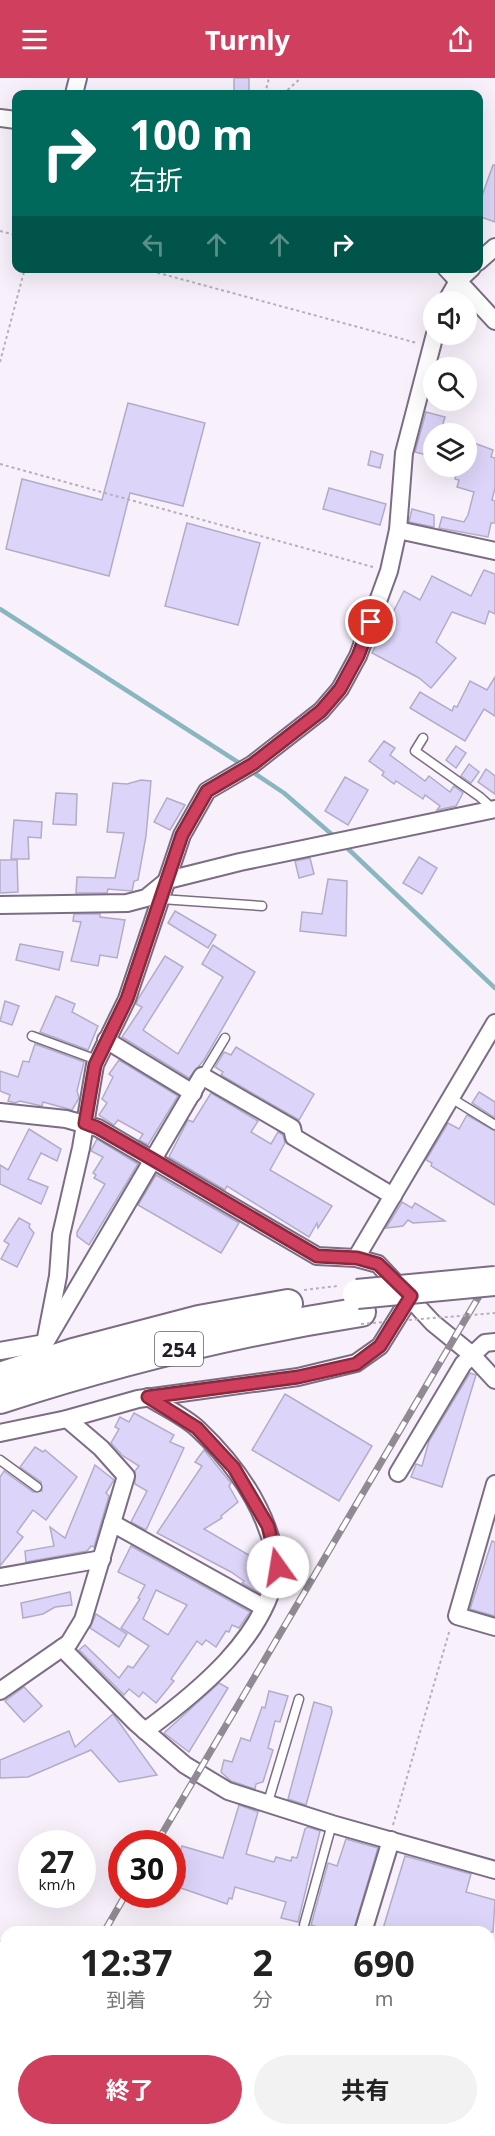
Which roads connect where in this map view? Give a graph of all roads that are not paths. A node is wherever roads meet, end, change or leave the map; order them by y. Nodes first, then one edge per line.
1 (495, 247) edge
2 (483, 258) edge
3 (451, 273) edge
4 (467, 273) edge
5 (458, 281) junction
6 (452, 291) edge
7 (495, 321) edge
8 (432, 345) edge
9 (398, 530) junction
10 (495, 551) edge
11 (423, 738) dead end
12 (494, 809) edge
13 (168, 880) junction
14 (161, 899) junction
15 (0, 905) edge
16 (262, 906) dead end
17 (495, 1023) edge
18 (32, 1036) dead end
19 (225, 1038) dead end
20 (106, 1040) junction
21 (97, 1060) junction
22 (202, 1076) junction
23 (193, 1093) junction
24 (451, 1098) junction
25 (0, 1112) edge
26 (85, 1123) junction
27 (495, 1125) edge
28 (152, 1159) junction
29 (393, 1196) junction
30 (357, 1258) junction
31 (495, 1281) edge
32 (495, 1295) edge
33 (411, 1296) junction
34 (360, 1310) junction
35 (495, 1342) edge
36 (45, 1343) junction
37 (0, 1351) edge
38 (471, 1354) junction
39 (13, 1374) edge
40 (495, 1380) edge
41 (148, 1397) junction
42 (0, 1399) edge
43 (67, 1419) junction
44 (0, 1433) edge
45 (0, 1460) edge
46 (398, 1473) dead end
47 (495, 1484) edge
48 (37, 1487) dead end
49 (491, 1509) edge
50 (112, 1523) junction
51 (102, 1559) junction
52 (0, 1577) edge
53 (263, 1607) junction
54 (495, 1627) edge
55 (62, 1648) junction
56 (0, 1691) edge
57 (299, 1699) dead end
58 (145, 1731) junction
59 (268, 1802) junction
60 (332, 1824) junction
61 (390, 1840) junction
62 (495, 1870) edge
63 (304, 1925) dead end
64 (365, 1926) edge

1 - 2 street
3 - 5 street
4 - 5 street
5 - 6 street
5 - 7 street
8 - 9 street
9 - 10 street
9 - 13 street
11 - 12 lane
12 - 13 street
13 - 14 street
13 - 15 street
14 - 16 lane
14 - 20 street
17 - 24 street
18 - 21 lane
19 - 22 lane
20 - 21 street
20 - 23 street
21 - 26 street
22 - 23 street
22 - 29 street
23 - 28 street
24 - 27 lane
24 - 29 street
25 - 26 street
26 - 28 street
26 - 36 street
28 - 30 street
28 - 36 street
29 - 30 street
30 - 33 street
31 - 34 highway, 254, bridge
32 - 34 highway, 254
33 - 38 street
33 - 41 street
34 - 39 highway, 254
34 - 42 highway, 254
35 - 38 street
36 - 37 street
36 - 39 street
38 - 40 street
38 - 46 street
41 - 43 street
41 - 53 street
43 - 44 street
43 - 50 street
45 - 48 lane
47 - 49 street
49 - 54 street
50 - 51 street
50 - 53 street
51 - 52 street
51 - 55 street
53 - 58 street
55 - 56 street
55 - 58 street
57 - 59 lane
58 - 59 street
59 - 60 street
60 - 61 street
60 - 63 lane
61 - 62 street
61 - 64 street

